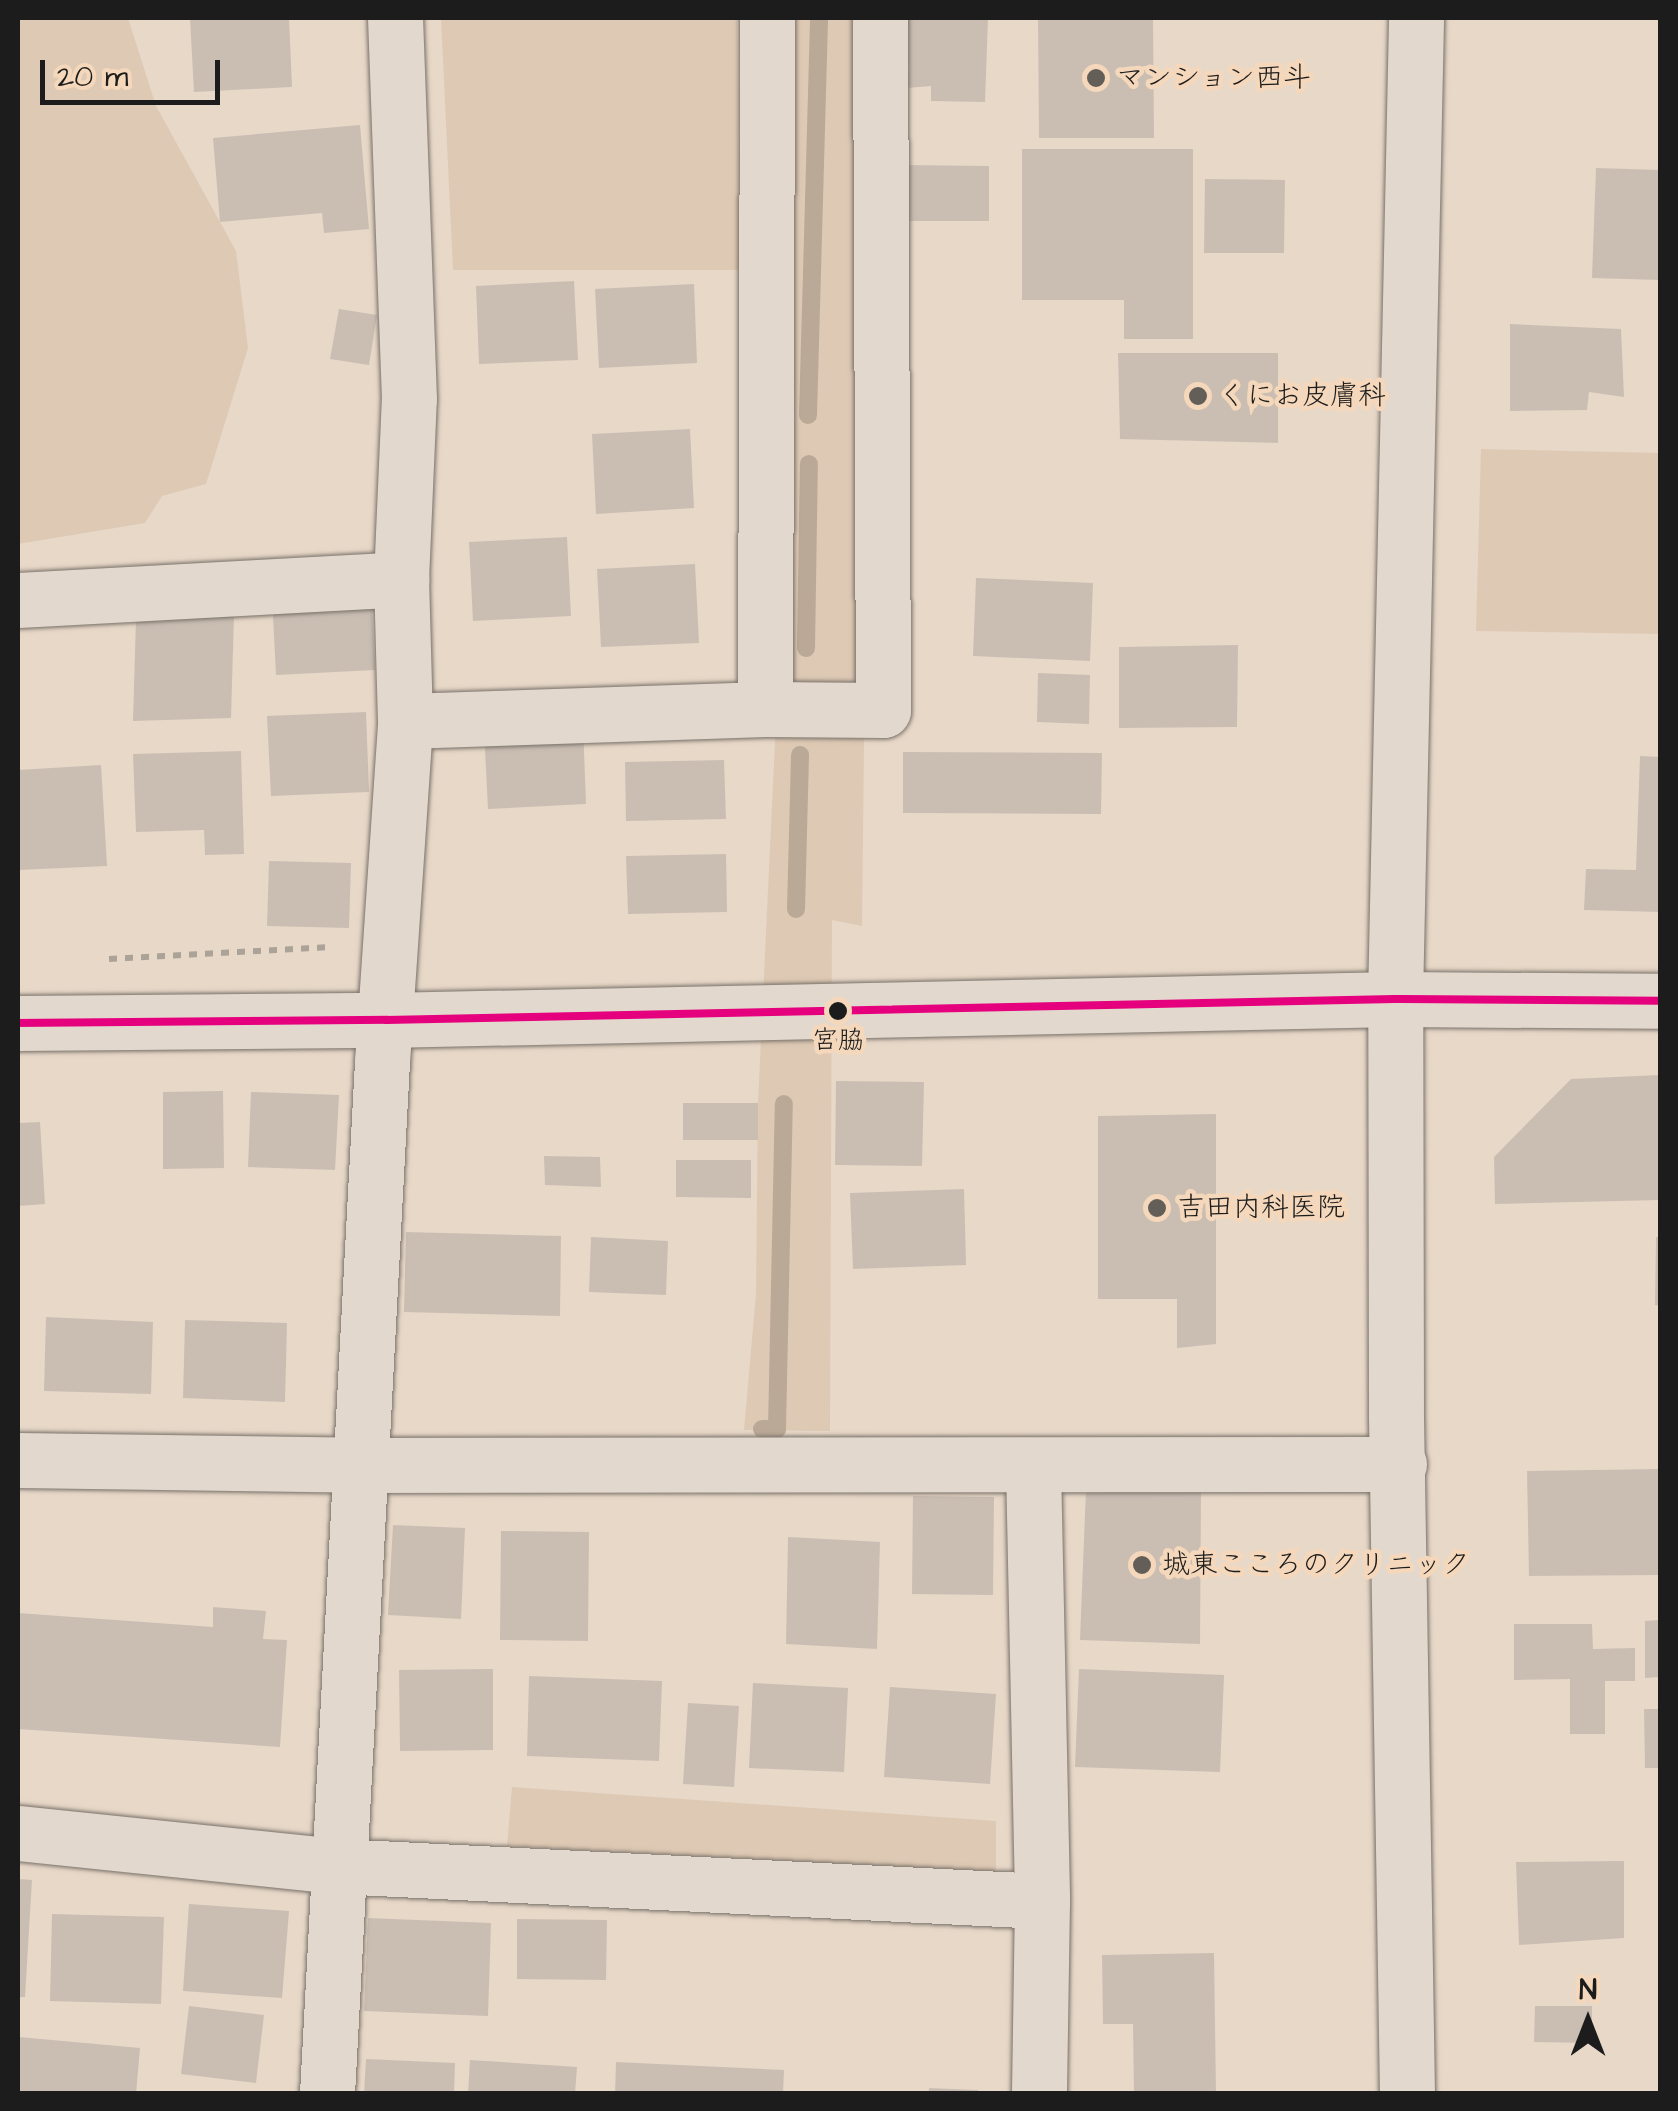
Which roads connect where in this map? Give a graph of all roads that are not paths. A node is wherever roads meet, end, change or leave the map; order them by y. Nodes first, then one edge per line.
1 (394, 18) edge
2 (767, 18) edge
3 (880, 18) edge
4 (1416, 18) edge
5 (401, 579) junction
6 (18, 600) edge
7 (765, 709) junction
8 (405, 721) junction
9 (1395, 999) junction
10 (1660, 1001) edge
11 (386, 1020) junction
12 (18, 1023) edge
13 (18, 1460) edge
14 (1400, 1464) junction
15 (360, 1465) junction
16 (1032, 1466) junction
17 (18, 1834) edge
18 (337, 1866) junction
19 (1042, 1901) junction
20 (326, 2094) edge
21 (1039, 2094) edge
22 (1407, 2094) edge

1 - 5 street
2 - 7 street
3 - 7 street
4 - 9 street
5 - 6 street
5 - 8 street
7 - 8 street
8 - 11 street
9 - 10 street
9 - 11 street
9 - 14 street
11 - 12 street
11 - 15 street
13 - 15 street
14 - 16 street
14 - 22 street
15 - 16 street
15 - 18 street
16 - 19 street
17 - 18 street
18 - 19 street
18 - 20 street
19 - 21 street

